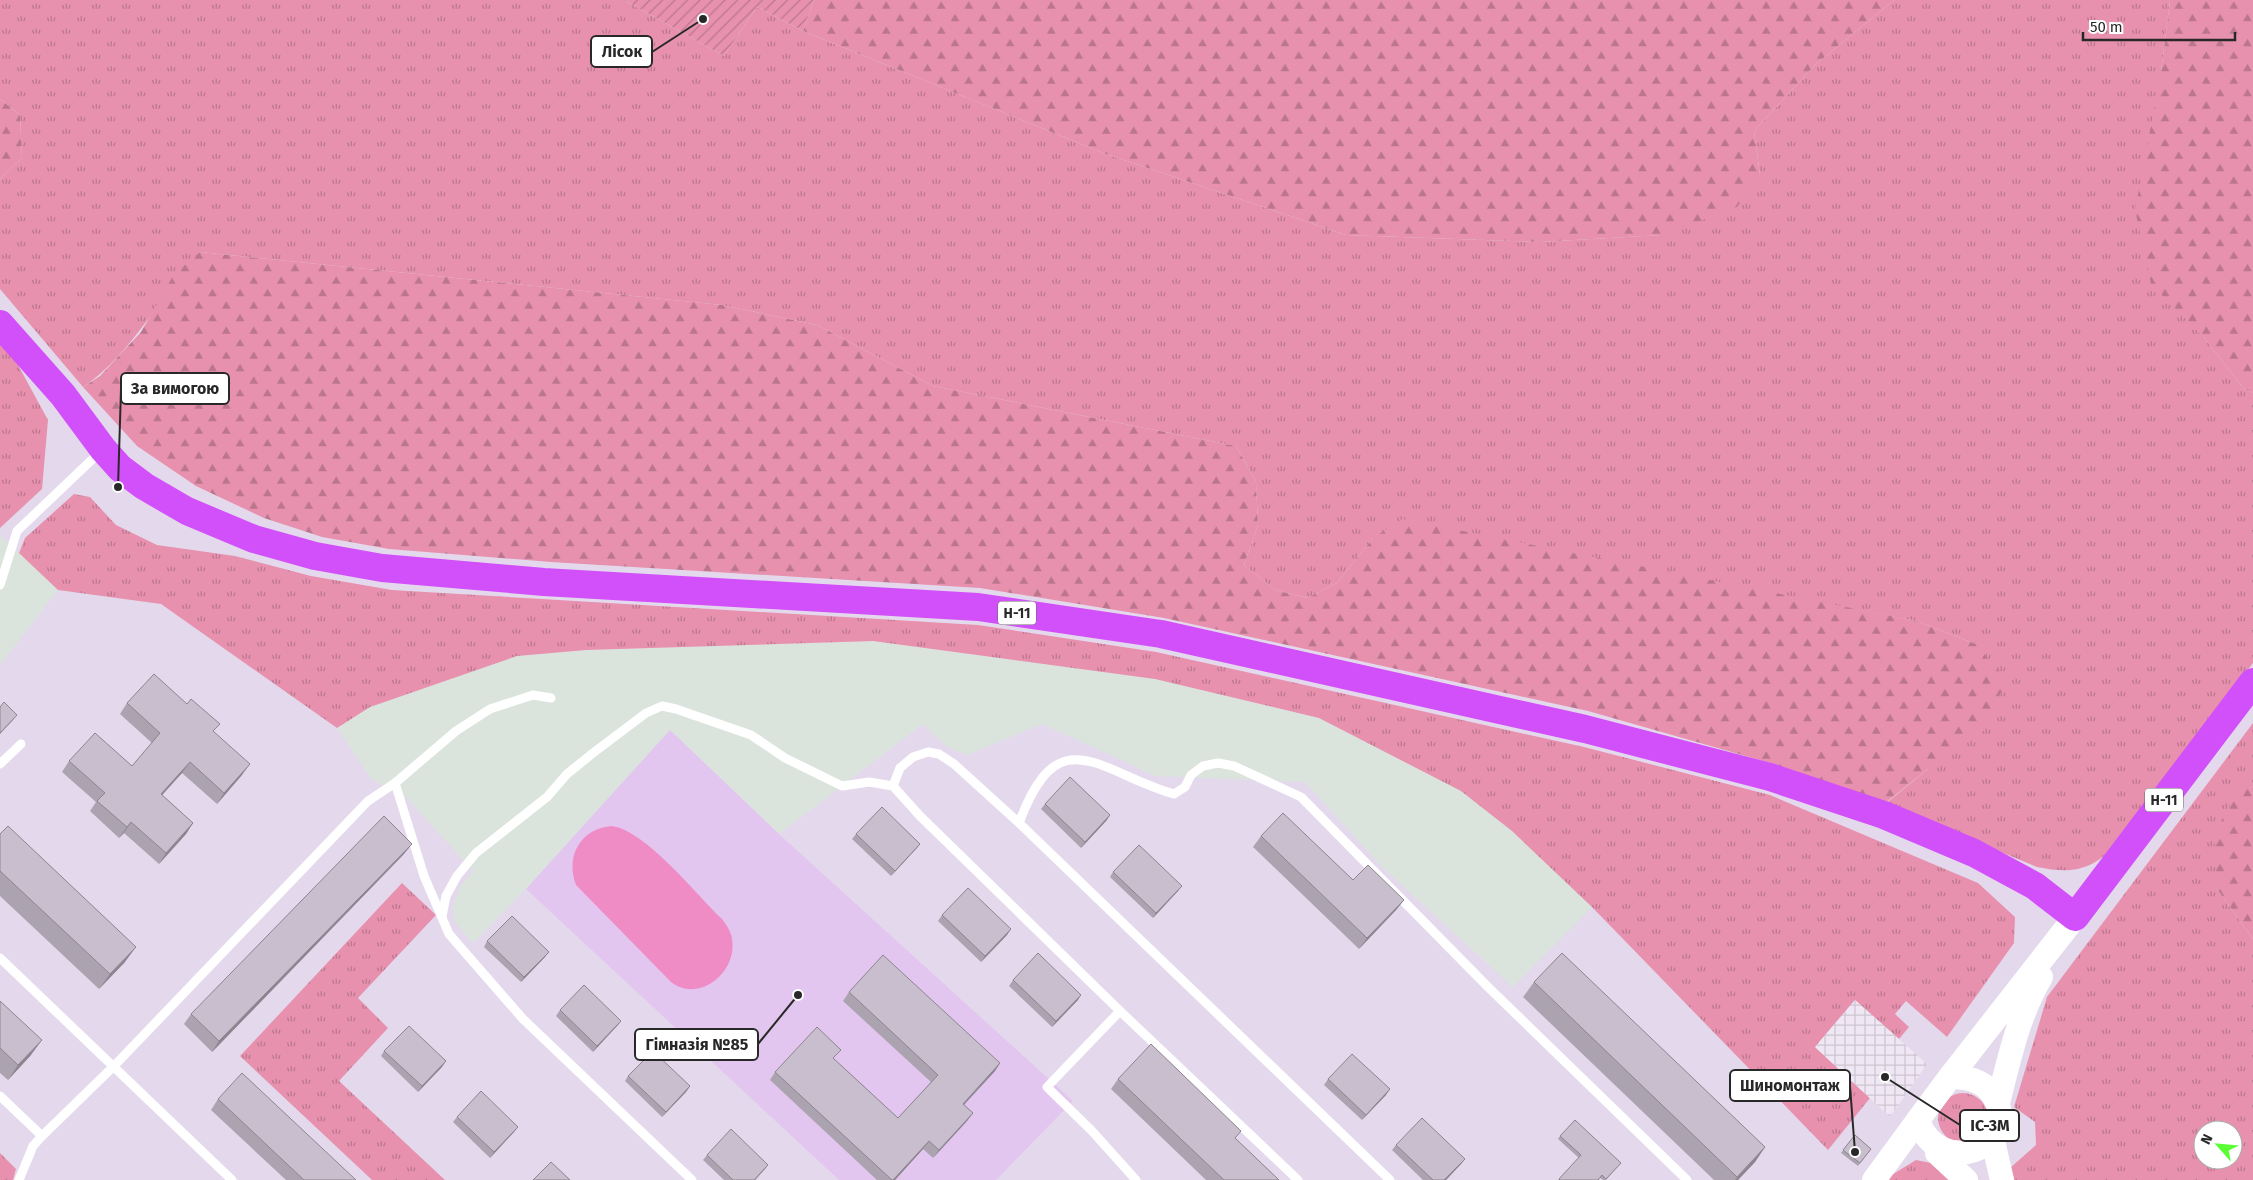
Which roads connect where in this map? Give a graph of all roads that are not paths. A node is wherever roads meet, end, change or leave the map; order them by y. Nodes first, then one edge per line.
1 (0, 324) edge
2 (103, 449) junction
3 (0, 585) edge
4 (2253, 682) edge
5 (551, 698) dead end
6 (21, 744) dead end
7 (0, 764) edge
8 (395, 783) junction
9 (893, 786) junction
10 (1019, 823) junction
11 (442, 916) junction
12 (2075, 917) junction
13 (0, 958) edge
14 (1120, 1011) junction
15 (114, 1066) junction
16 (1950, 1078) junction
17 (0, 1096) edge
18 (1998, 1103) junction
19 (1918, 1120) junction
20 (42, 1136) junction
21 (1993, 1141) junction
22 (1934, 1150) junction
23 (19, 1180) edge
24 (232, 1180) edge
25 (692, 1180) edge
26 (1136, 1180) edge
27 (1298, 1180) edge
28 (1390, 1180) edge
29 (1687, 1180) edge
30 (1874, 1180) edge
31 (1966, 1180) edge
32 (2002, 1180) edge

1 - 2 main road, Н-11
2 - 3 lane
2 - 12 main road, Н-11
4 - 12 main road, Н-11
5 - 8 lane
6 - 7 lane
8 - 11 lane
8 - 15 lane
9 - 10 lane
9 - 11 lane
9 - 14 lane
10 - 28 lane
10 - 29 lane
11 - 25 lane
12 - 16 street
12 - 18 street
13 - 15 lane
14 - 26 lane
14 - 27 lane
15 - 20 lane
15 - 24 lane
16 - 18 street
16 - 19 street
17 - 20 lane
18 - 21 street
19 - 22 street
19 - 30 street
20 - 23 lane
21 - 22 street
21 - 32 street
22 - 31 street

